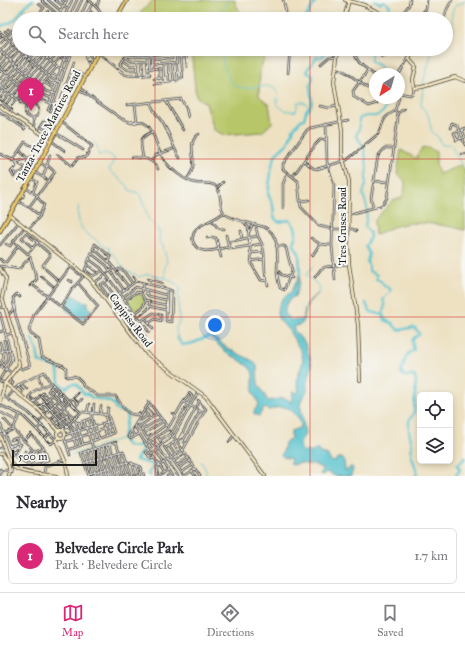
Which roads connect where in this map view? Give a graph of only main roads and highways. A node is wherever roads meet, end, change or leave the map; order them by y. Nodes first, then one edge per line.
1 (127, 0) edge
2 (347, 0) edge
3 (120, 12) edge
4 (345, 12) edge
5 (377, 12) edge
6 (95, 56) edge
7 (337, 56) edge
8 (410, 56) edge
9 (465, 81) edge
10 (0, 106) edge
11 (51, 140) junction
12 (10, 215) junction
13 (0, 231) edge
14 (0, 267) edge
15 (360, 380) dead end
16 (5, 383) junction
17 (0, 403) edge
18 (59, 431) junction
19 (0, 435) edge
20 (59, 437) junction
21 (0, 455) edge
22 (8, 474) edge
23 (56, 476) edge
24 (68, 476) edge
25 (265, 476) edge

1 - 3 main road
2 - 4 main road
2 - 5 main road
6 - 11 main road, Tanza-Trece Martires Road
7 - 15 main road, Tres Cruses Road
8 - 9 main road
10 - 11 main road
11 - 12 main road, Tanza-Trece Martires Road
12 - 13 main road, Tanza-Trece Martires Road
12 - 25 main road, Capipisa Road
14 - 16 main road
16 - 17 main road
16 - 18 main road
18 - 20 main road
18 - 20 main road
19 - 23 main road
20 - 24 main road
21 - 22 main road

